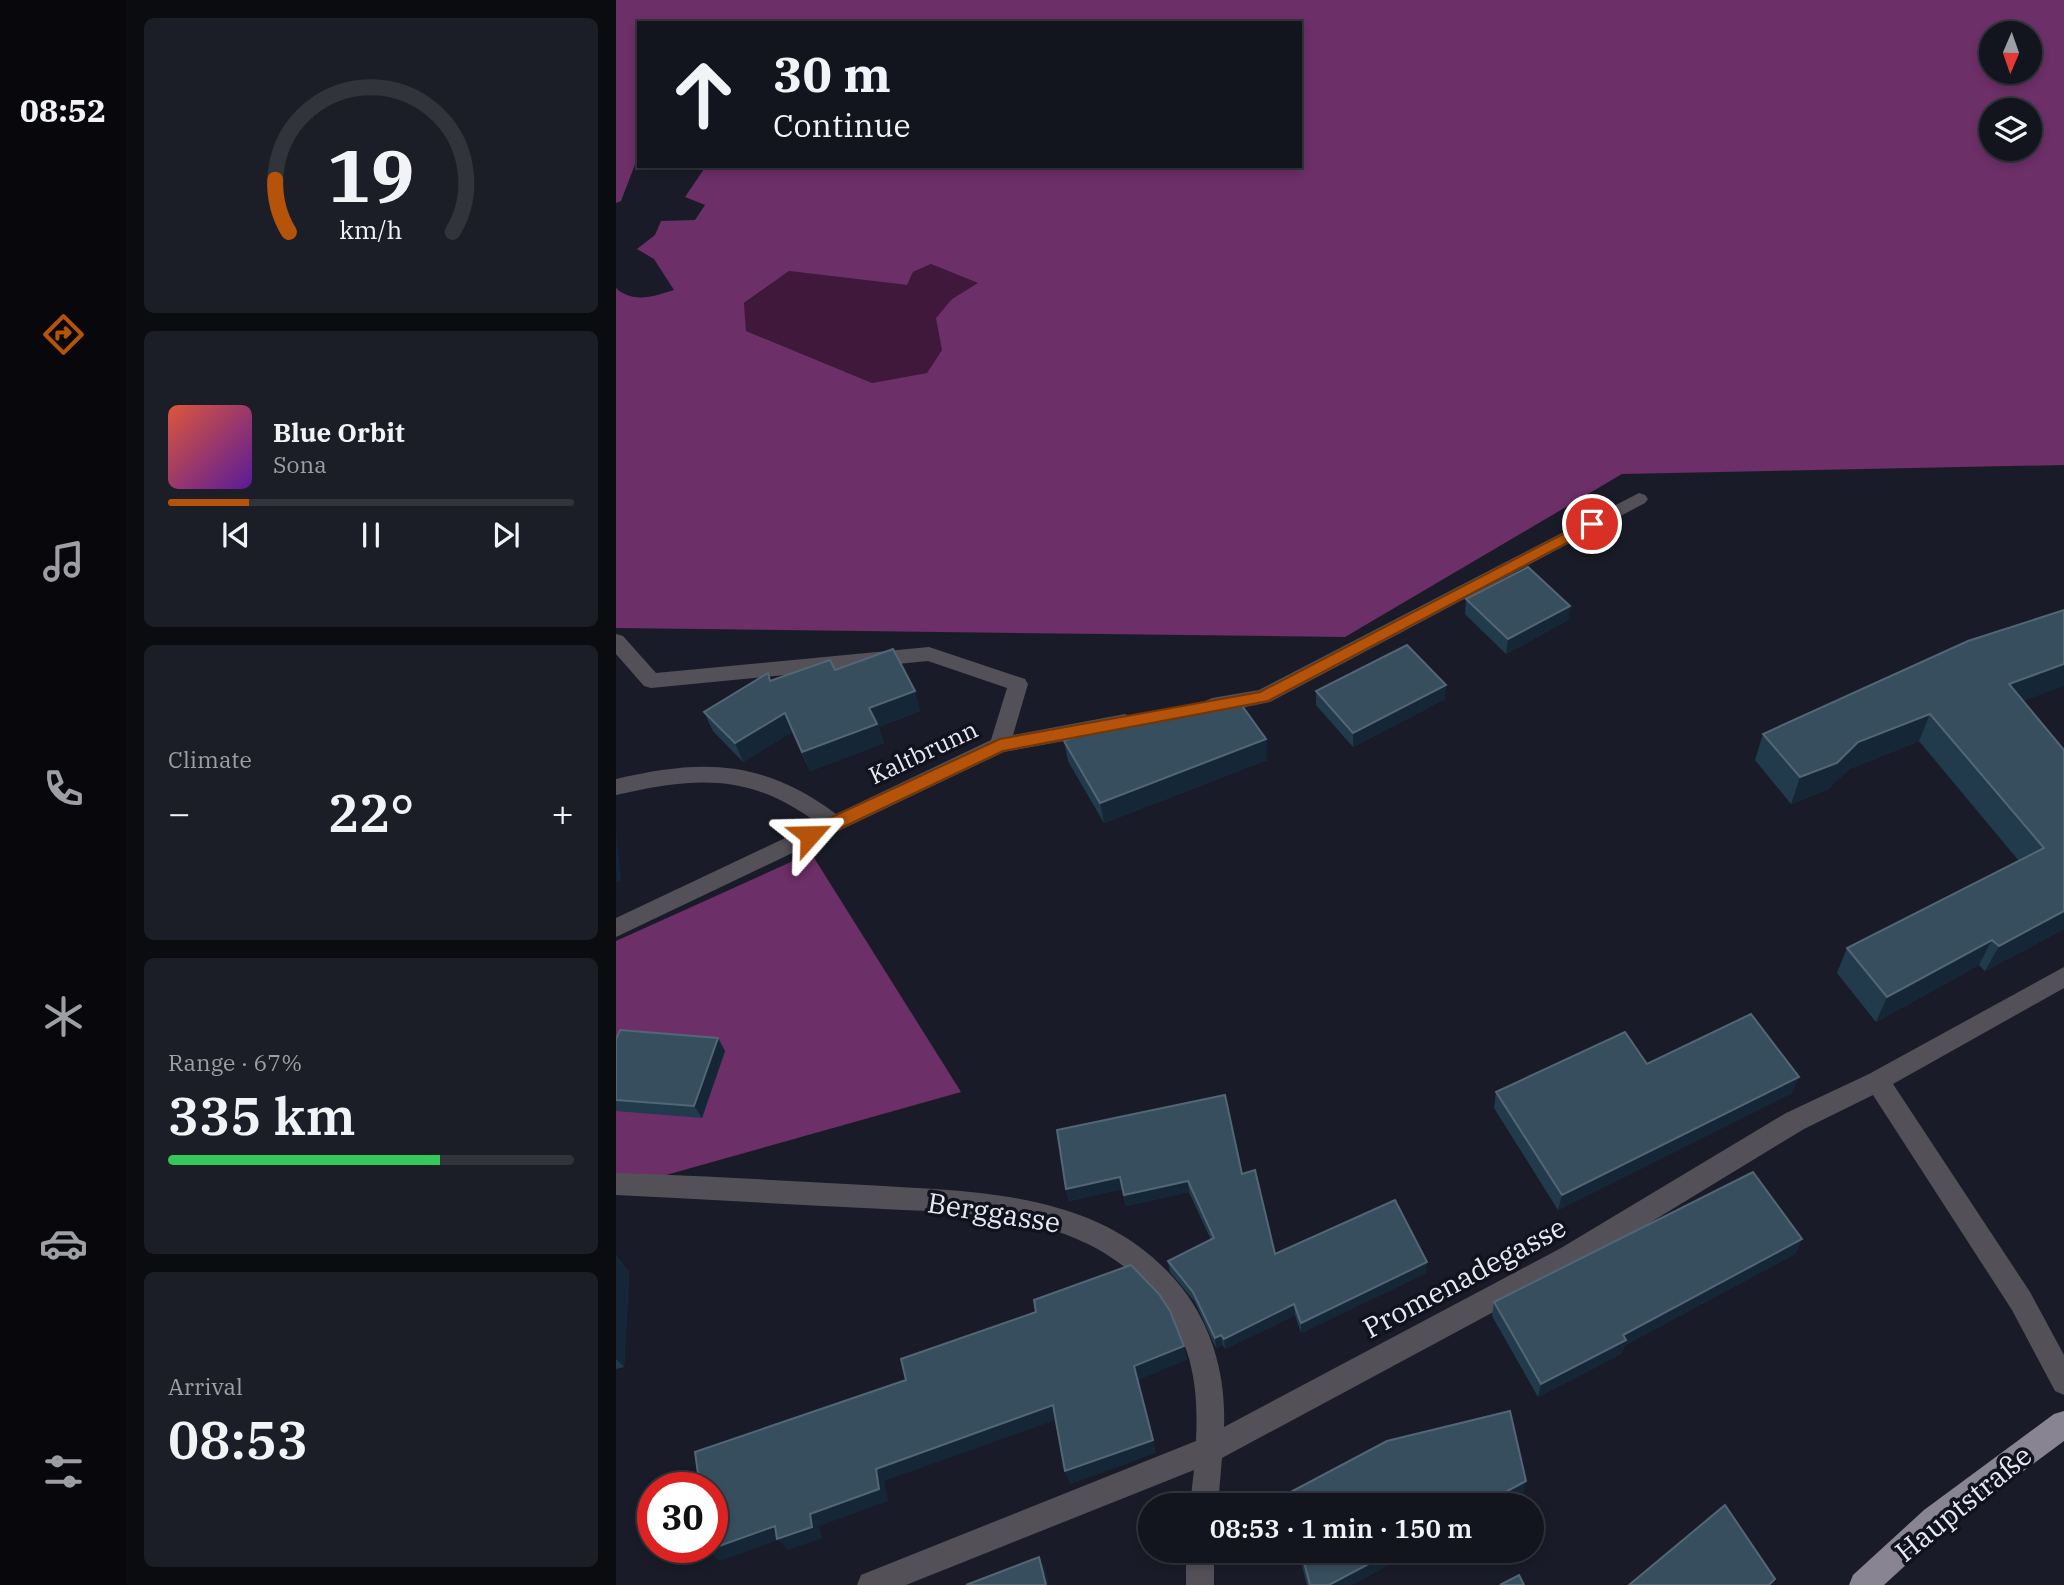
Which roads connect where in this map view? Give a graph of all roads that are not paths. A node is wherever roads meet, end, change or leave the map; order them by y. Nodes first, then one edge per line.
1 (1639, 499) dead end
2 (616, 641) edge
3 (1197, 709) edge
4 (1144, 719) edge
5 (1000, 745) junction
6 (616, 787) edge
7 (834, 824) junction
8 (616, 928) edge
9 (2064, 977) edge
10 (1877, 1081) junction
11 (616, 1184) edge
12 (2064, 1382) edge
13 (2064, 1424) edge
14 (1209, 1450) junction
15 (1205, 1493) edge
16 (1200, 1563) edge
17 (871, 1585) edge
18 (1200, 1585) edge
19 (1863, 1585) edge

1 - 3 street
2 - 5 street, Kaltbrunn
4 - 5 street
5 - 7 street, Kaltbrunn
6 - 7 street
7 - 8 street, Kaltbrunn
9 - 10 street, Promenadegasse
10 - 12 street
10 - 14 street, Promenadegasse
11 - 14 street, Berggasse
13 - 19 main road, Hauptstraße
14 - 15 street, Berggasse
14 - 17 street, Promenadegasse
16 - 18 street

